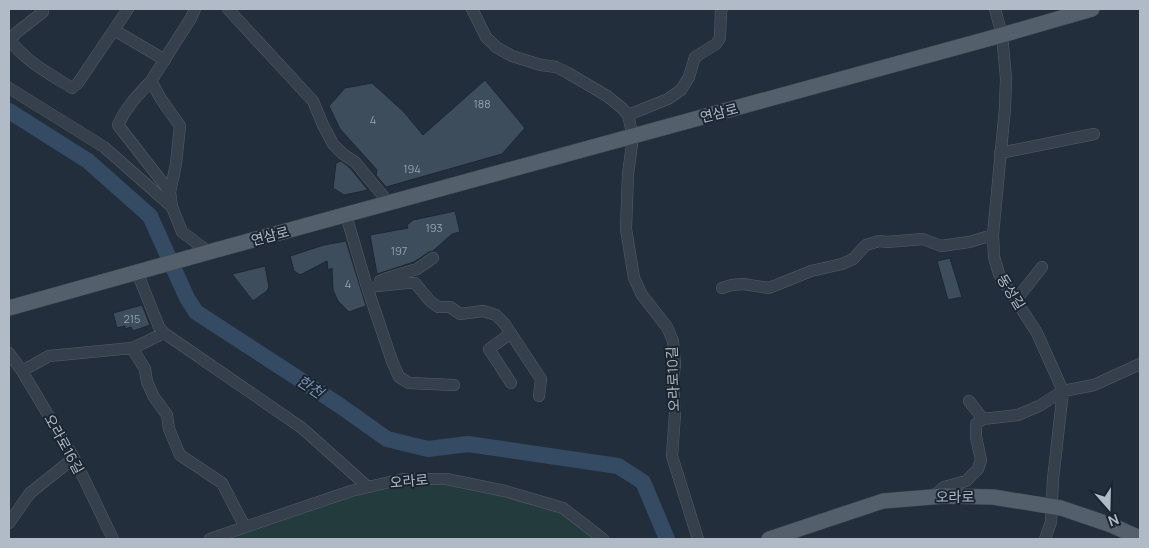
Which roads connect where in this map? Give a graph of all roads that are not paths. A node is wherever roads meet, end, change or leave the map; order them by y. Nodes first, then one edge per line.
1 (128, 9) edge
2 (195, 9) edge
3 (228, 9) edge
4 (472, 9) edge
5 (722, 9) edge
6 (995, 9) edge
7 (1092, 9) edge
8 (43, 12) dead end
9 (114, 30) junction
10 (1002, 36) junction
11 (165, 60) junction
12 (152, 81) junction
13 (9, 88) edge
14 (628, 115) junction
15 (1094, 134) dead end
16 (633, 137) junction
17 (1000, 153) junction
18 (170, 192) junction
19 (389, 203) junction
20 (172, 207) junction
21 (346, 215) junction
22 (993, 235) junction
23 (202, 254) junction
24 (433, 258) dead end
25 (1042, 267) dead end
26 (139, 272) junction
27 (367, 287) junction
28 (722, 288) dead end
29 (1016, 300) junction
30 (9, 308) edge
31 (164, 333) junction
32 (511, 333) junction
33 (132, 348) junction
34 (9, 353) edge
35 (1140, 364) edge
36 (22, 371) junction
37 (511, 382) dead end
38 (454, 385) dead end
39 (1063, 391) junction
40 (539, 396) dead end
41 (970, 401) dead end
42 (983, 419) junction
43 (74, 458) junction
44 (368, 487) junction
45 (932, 497) junction
46 (1052, 506) junction
47 (9, 520) edge
48 (245, 528) junction
49 (1140, 538) edge
50 (113, 539) edge
51 (210, 539) edge
52 (603, 539) edge
53 (698, 539) edge
54 (769, 539) edge
55 (1046, 539) edge

1 - 9 street
2 - 11 street
3 - 19 street
4 - 14 street
5 - 14 street
6 - 10 street, 동성길
7 - 10 main road, 연삼로
8 - 9 street
9 - 11 street
10 - 16 main road, 연삼로
10 - 17 street, 동성길
11 - 12 street
12 - 18 street
12 - 18 street
13 - 20 street
14 - 16 street
15 - 17 street
16 - 19 main road, 연삼로
16 - 53 street, 오라로10길
17 - 22 street, 동성길
18 - 20 street
19 - 21 main road, 연삼로
20 - 23 street
21 - 23 main road, 연삼로
21 - 27 street
22 - 28 street
22 - 29 street, 동성길
23 - 26 main road, 연삼로
24 - 27 street
25 - 29 street
26 - 30 main road
26 - 31 street
27 - 32 street
27 - 38 street
29 - 39 street, 동성길
31 - 33 street
31 - 44 street
32 - 37 street
32 - 40 street
33 - 36 street
33 - 48 street
34 - 36 street, 오라로16길
35 - 39 street
36 - 43 street, 오라로16길
39 - 42 street
39 - 46 street
41 - 42 street
42 - 45 street
43 - 47 street
43 - 50 street, 오라로16길
44 - 48 street, 오라로
44 - 52 street, 오라로
45 - 46 main road, 오라로
45 - 54 main road, 오라로
46 - 49 main road, 오라로
46 - 55 street
48 - 51 street, 오라로

